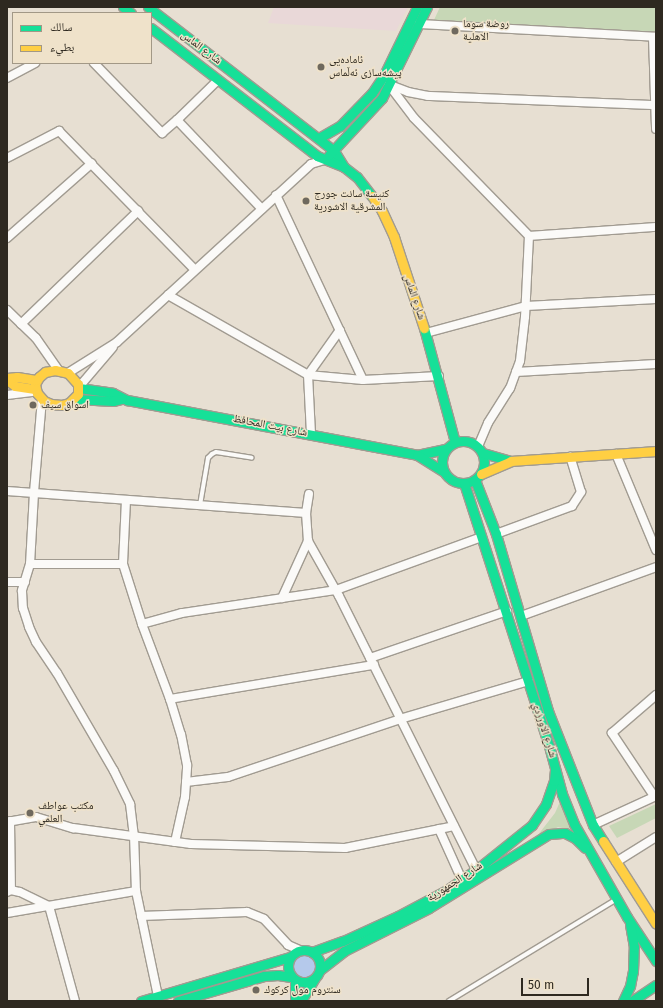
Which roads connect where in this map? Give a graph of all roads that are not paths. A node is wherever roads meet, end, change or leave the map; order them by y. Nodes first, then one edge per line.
1 (148, 7) edge
2 (417, 7) edge
3 (427, 7) edge
4 (419, 24) junction
5 (152, 29) edge
6 (654, 37) edge
7 (33, 64) edge
8 (95, 64) edge
9 (7, 78) edge
10 (218, 80) junction
11 (385, 83) junction
12 (654, 105) junction
13 (177, 120) junction
14 (656, 130) edge
15 (319, 138) junction
16 (334, 151) junction
17 (7, 158) edge
18 (324, 160) junction
19 (92, 163) junction
20 (344, 167) junction
21 (276, 196) junction
22 (262, 209) junction
23 (138, 211) junction
24 (656, 227) edge
25 (529, 236) junction
26 (7, 238) edge
27 (195, 270) junction
28 (168, 295) junction
29 (656, 299) edge
30 (526, 306) junction
31 (7, 310) edge
32 (21, 324) junction
33 (340, 330) junction
34 (426, 334) junction
35 (117, 342) junction
36 (656, 364) edge
37 (58, 370) junction
38 (516, 372) junction
39 (68, 373) junction
40 (308, 375) junction
41 (439, 376) junction
42 (7, 379) edge
43 (363, 380) junction
44 (36, 387) junction
45 (79, 387) junction
46 (7, 395) edge
47 (42, 399) junction
48 (76, 399) junction
49 (122, 399) junction
50 (311, 434) junction
51 (455, 442) junction
52 (446, 449) junction
53 (480, 450) junction
54 (656, 451) edge
55 (616, 454) junction
56 (417, 455) junction
57 (570, 457) junction
58 (252, 458) dead end
59 (511, 461) junction
60 (444, 472) junction
61 (478, 477) junction
62 (464, 483) junction
63 (7, 491) edge
64 (34, 493) junction
65 (309, 494) dead end
66 (126, 500) junction
67 (200, 505) junction
68 (306, 513) junction
69 (496, 534) junction
70 (482, 537) junction
71 (308, 541) junction
72 (656, 550) edge
73 (30, 564) junction
74 (123, 564) junction
75 (656, 567) edge
76 (7, 582) edge
77 (25, 582) junction
78 (336, 590) junction
79 (282, 598) junction
80 (507, 612) junction
81 (521, 616) junction
82 (142, 624) junction
83 (372, 662) junction
84 (528, 681) junction
85 (656, 695) edge
86 (170, 699) junction
87 (400, 719) junction
88 (556, 767) junction
89 (186, 782) junction
90 (655, 796) edge
91 (8, 822) edge
92 (593, 825) junction
93 (454, 826) junction
94 (439, 829) junction
95 (134, 835) junction
96 (656, 837) edge
97 (175, 842) junction
98 (587, 849) junction
99 (616, 862) junction
100 (476, 870) junction
101 (625, 876) junction
102 (462, 880) junction
103 (610, 887) junction
104 (9, 891) edge
105 (136, 891) junction
106 (617, 899) junction
107 (50, 906) junction
108 (7, 913) edge
109 (141, 916) junction
110 (628, 917) junction
111 (656, 924) edge
112 (300, 950) junction
113 (312, 952) junction
114 (290, 957) junction
115 (656, 961) edge
116 (320, 970) junction
117 (293, 978) junction
118 (314, 979) junction
119 (656, 985) edge
120 (158, 996) junction
121 (75, 1001) edge
122 (141, 1001) edge
123 (178, 1001) edge
124 (295, 1001) edge
125 (300, 1001) edge
126 (448, 1001) edge
127 (623, 1001) edge
128 (632, 1001) edge

1 - 15 main road, شارع الماس
2 - 11 main road
3 - 4 main road
4 - 6 street
4 - 11 main road
5 - 10 main road, شارع الماس
6 - 12 street
7 - 9 street
8 - 13 street
10 - 13 street
10 - 18 main road, شارع الماس
11 - 12 street
11 - 15 main road
11 - 16 main road
11 - 25 street
12 - 14 street
13 - 22 street
15 - 16 main road, شارع الماس
16 - 18 main road
16 - 20 main road, شارع الماس
17 - 19 street
18 - 20 main road, شارع الماس
18 - 21 street
19 - 23 street
19 - 26 street
20 - 34 main road, شارع الماس
21 - 22 street
21 - 33 street
22 - 27 street
23 - 27 street
23 - 32 street
24 - 25 street
25 - 30 street
27 - 28 street
28 - 35 street
28 - 40 street
29 - 30 street
30 - 34 street
30 - 38 street
31 - 32 street
32 - 37 street
33 - 40 street
33 - 43 street
34 - 41 main road, شارع الماس
35 - 39 street
35 - 45 street
36 - 38 street
37 - 39 main road
37 - 44 main road
38 - 53 street
39 - 45 main road
40 - 43 street
40 - 50 street
41 - 43 street
41 - 51 main road, شارع الماس
42 - 44 main road
44 - 46 street
44 - 47 main road
45 - 48 main road
45 - 49 main road, شارع بيت المحافظ
47 - 48 main road, شارع بيت المحافظ
47 - 64 street
48 - 49 main road, شارع بيت المحافظ
49 - 50 main road, شارع بيت المحافظ
50 - 56 main road, شارع بيت المحافظ
51 - 52 main road
51 - 53 main road
52 - 56 main road, شارع بيت المحافظ
52 - 60 main road
53 - 59 main road
53 - 61 main road
54 - 55 main road
55 - 57 main road
55 - 72 street
56 - 60 main road, شارع بيت المحافظ
57 - 59 main road
57 - 69 street
58 - 67 lane
59 - 61 main road
60 - 62 main road
61 - 62 main road
61 - 69 main road, شارع الاورزدي
62 - 70 main road, شارع الاورزدي
63 - 64 street
64 - 66 street
64 - 73 street
65 - 68 street
66 - 67 street
66 - 74 street
67 - 68 street
68 - 71 street
69 - 81 main road, شارع الاورزدي
70 - 78 street
70 - 80 main road, شارع الاورزدي
71 - 78 street
71 - 79 street
73 - 74 street
73 - 77 street
74 - 82 street
75 - 81 street
76 - 77 street
77 - 95 street
78 - 79 street
78 - 83 street
79 - 82 street
80 - 83 street
80 - 84 main road, شارع الاورزدي
81 - 92 main road, شارع الاورزدي
82 - 86 street
83 - 86 street
83 - 87 street
84 - 87 street
84 - 88 main road, شارع الاورزدي
85 - 90 street
86 - 89 street
87 - 89 street
87 - 93 street
88 - 98 main road, شارع الاورزدي
88 - 100 main road, شارع الجمهورية
89 - 97 street
90 - 92 street
91 - 95 street
91 - 104 street
92 - 99 main road, شارع الاورزدي
93 - 94 street
93 - 100 street
94 - 97 street
94 - 102 street
95 - 97 street
95 - 105 street
96 - 99 street
98 - 103 main road, شارع الاورزدي
98 - 116 main road, شارع الجمهورية
99 - 101 main road, شارع الاورزدي
100 - 102 main road, شارع الجمهورية
101 - 103 main road
101 - 111 main road, شارع الاورزدي
102 - 113 main road, شارع الجمهورية
103 - 106 main road, شارع الاورزدي
104 - 107 street
105 - 107 street
105 - 109 street
106 - 110 main road, شارع الاورزدي
106 - 126 lane
107 - 108 street
107 - 121 street
109 - 112 street
109 - 120 street
110 - 115 main road, شارع الاورزدي
110 - 127 main road
112 - 113 main road
112 - 114 main road
113 - 116 main road
114 - 117 main road
114 - 120 main road
116 - 118 main road
117 - 118 main road
117 - 123 main road
117 - 124 main road
118 - 125 main road
119 - 128 main road
120 - 122 main road

